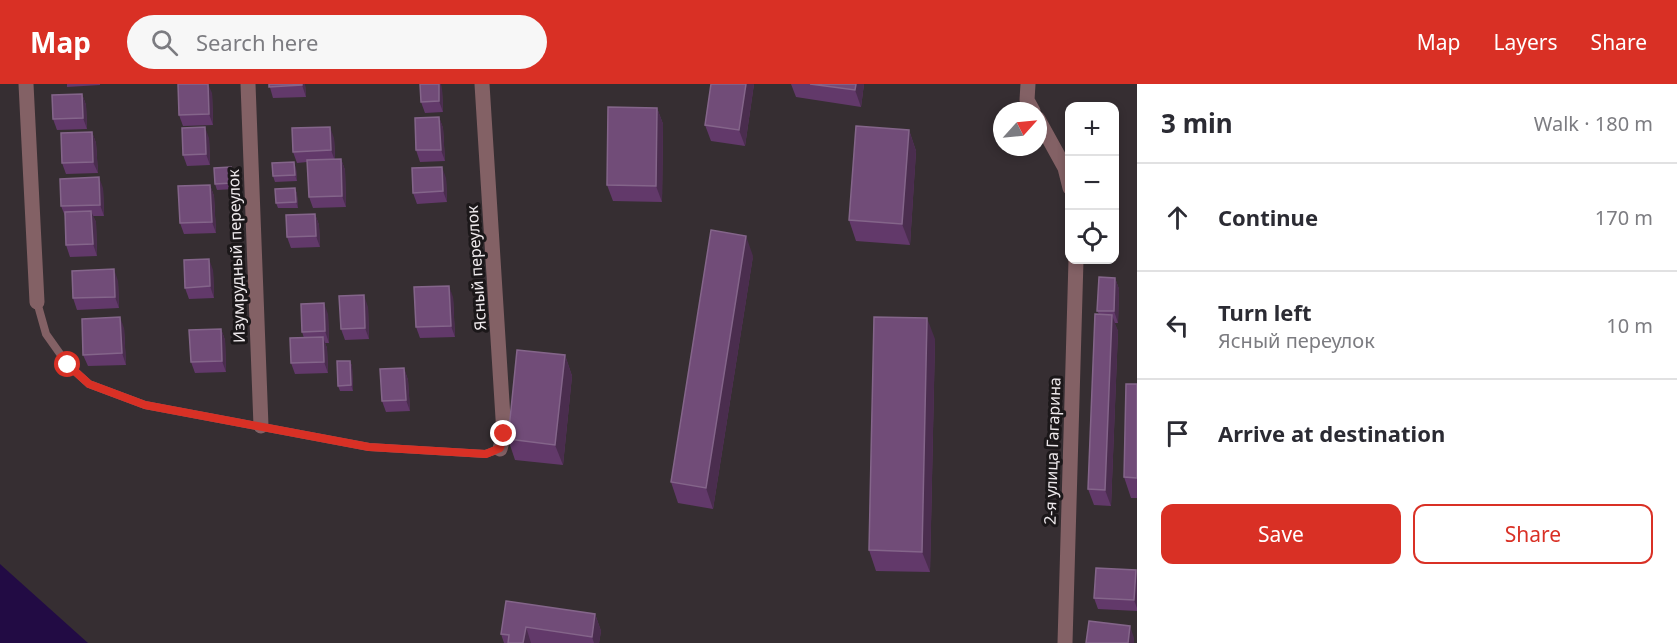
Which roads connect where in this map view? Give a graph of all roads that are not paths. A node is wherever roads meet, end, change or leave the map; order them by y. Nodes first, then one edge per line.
1 (26, 84) edge
2 (248, 84) edge
3 (483, 84) edge
4 (1028, 84) edge
5 (1028, 102) edge
6 (1047, 135) edge
7 (1065, 168) edge
8 (1076, 264) edge
9 (38, 302) joint
10 (261, 426) junction
11 (500, 448) joint
12 (1065, 643) edge

1 - 9 street
2 - 10 street, Изумрудный переулок
3 - 11 street, Ясный переулок
4 - 5 street
6 - 7 street
8 - 12 street, 2-я улица Гагарина
9 - 10 lane
10 - 11 lane

